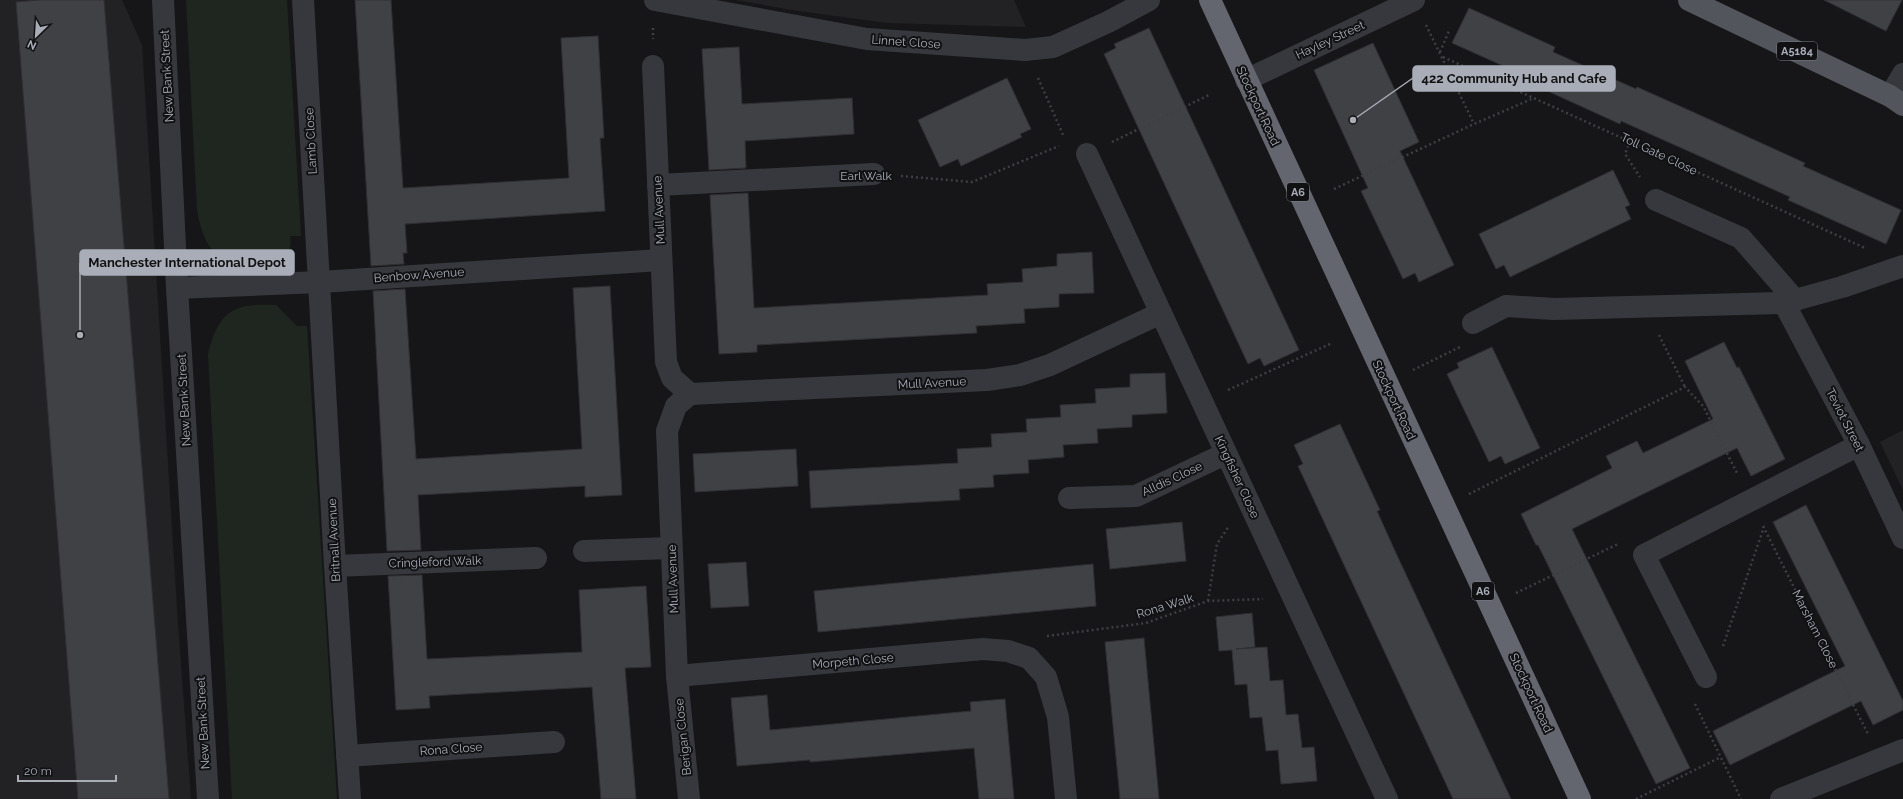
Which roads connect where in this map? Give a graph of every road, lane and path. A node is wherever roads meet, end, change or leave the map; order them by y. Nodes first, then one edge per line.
1 (163, 0) edge
2 (303, 0) edge
3 (655, 0) edge
4 (1149, 0) edge
5 (1210, 0) edge
6 (1689, 0) edge
7 (1419, 9) edge
8 (653, 27) dead end
9 (1449, 31) dead end
10 (1025, 50) junction
11 (1440, 52) junction
12 (1443, 57) junction
13 (653, 66) joint
14 (1903, 74) edge
15 (1246, 80) junction
16 (1211, 94) dead end
17 (1535, 97) junction
18 (1897, 101) edge
19 (1474, 124) junction
20 (1630, 141) junction
21 (1067, 143) junction
22 (1087, 154) junction
23 (874, 174) joint
24 (658, 185) junction
25 (1334, 189) dead end
26 (1656, 200) joint
27 (1868, 250) dead end
28 (661, 260) junction
29 (1903, 266) edge
30 (320, 282) junction
31 (177, 288) junction
32 (1790, 302) junction
33 (1645, 307) junction
34 (1161, 313) junction
35 (1473, 323) joint
36 (1330, 344) dead end
37 (1386, 383) junction
38 (1685, 387) junction
39 (690, 394) junction
40 (1202, 402) junction
41 (1859, 445) junction
42 (1226, 454) junction
43 (1069, 498) dead end
44 (1751, 500) junction
45 (1444, 507) junction
46 (1232, 520) dead end
47 (1764, 527) junction
48 (1903, 538) edge
49 (672, 548) junction
50 (584, 551) dead end
51 (1644, 555) junction
52 (536, 558) dead end
53 (335, 566) junction
54 (1293, 598) junction
55 (1208, 601) junction
56 (1490, 605) junction
57 (1720, 653) dead end
58 (1029, 658) junction
59 (677, 676) junction
60 (1706, 677) dead end
61 (1702, 705) dead end
62 (1699, 713) dead end
63 (554, 742) dead end
64 (1903, 750) edge
65 (347, 756) junction
66 (1721, 757) dead end
67 (1880, 758) junction
68 (208, 799) edge
69 (350, 799) edge
70 (689, 799) edge
71 (1066, 799) edge
72 (1387, 799) edge
73 (1580, 799) edge
74 (1636, 799) edge
75 (1780, 799) edge

1 - 31 street, New Bank Street
2 - 30 street, Lamb Close
3 - 10 street, Linnet Close
4 - 10 street, Linnet Close
5 - 15 highway, Stockport Road / A6
6 - 18 main road, A5184
7 - 11 path
7 - 15 street, Hayley Street
8 - 13 path
9 - 11 path
10 - 21 path
11 - 12 path
12 - 17 path, Toll Gate Close
12 - 19 path
13 - 24 street, Mull Avenue
14 - 18 street
15 - 37 highway, Stockport Road / A6
16 - 22 path
17 - 19 path
17 - 20 path, Toll Gate Close
19 - 25 path
20 - 26 path
20 - 27 path, Toll Gate Close
21 - 22 path
21 - 23 path, Earl Walk
22 - 34 street, Kingfisher Close
23 - 24 street, Earl Walk
24 - 28 street, Mull Avenue
26 - 32 street, Teviot Street
28 - 30 street, Benbow Avenue
28 - 39 street, Mull Avenue
29 - 32 street
30 - 31 street, Benbow Avenue
30 - 53 street, Britnall Avenue
31 - 68 street, New Bank Street
32 - 33 street
32 - 41 street, Teviot Street
33 - 35 street
33 - 38 path, Marsham Close
34 - 39 street, Mull Avenue
34 - 40 street, Kingfisher Close
35 - 37 path
36 - 40 path
37 - 45 highway, Stockport Road / A6
38 - 44 path, Marsham Close
38 - 45 path
39 - 49 street, Mull Avenue
40 - 42 street, Kingfisher Close
41 - 44 street
41 - 48 street, Teviot Street
42 - 43 street, Alldis Close
42 - 54 street, Kingfisher Close
44 - 47 path, Marsham Close
44 - 51 street
45 - 56 highway, Stockport Road / A6
46 - 55 path
47 - 57 path
47 - 67 path, Marsham Close
49 - 50 street
49 - 59 street, Mull Avenue
51 - 56 path
51 - 60 street
52 - 53 street, Cringleford Walk
53 - 65 street, Britnall Avenue
54 - 55 path, Rona Walk
54 - 72 street, Kingfisher Close
55 - 58 path, Rona Walk
56 - 73 highway, Stockport Road / A6
58 - 59 street, Morpeth Close
58 - 71 street
59 - 70 street, Berigan Close
61 - 62 path
63 - 65 street, Rona Close
64 - 67 street
65 - 69 street, Britnall Avenue
66 - 74 path
67 - 75 street

